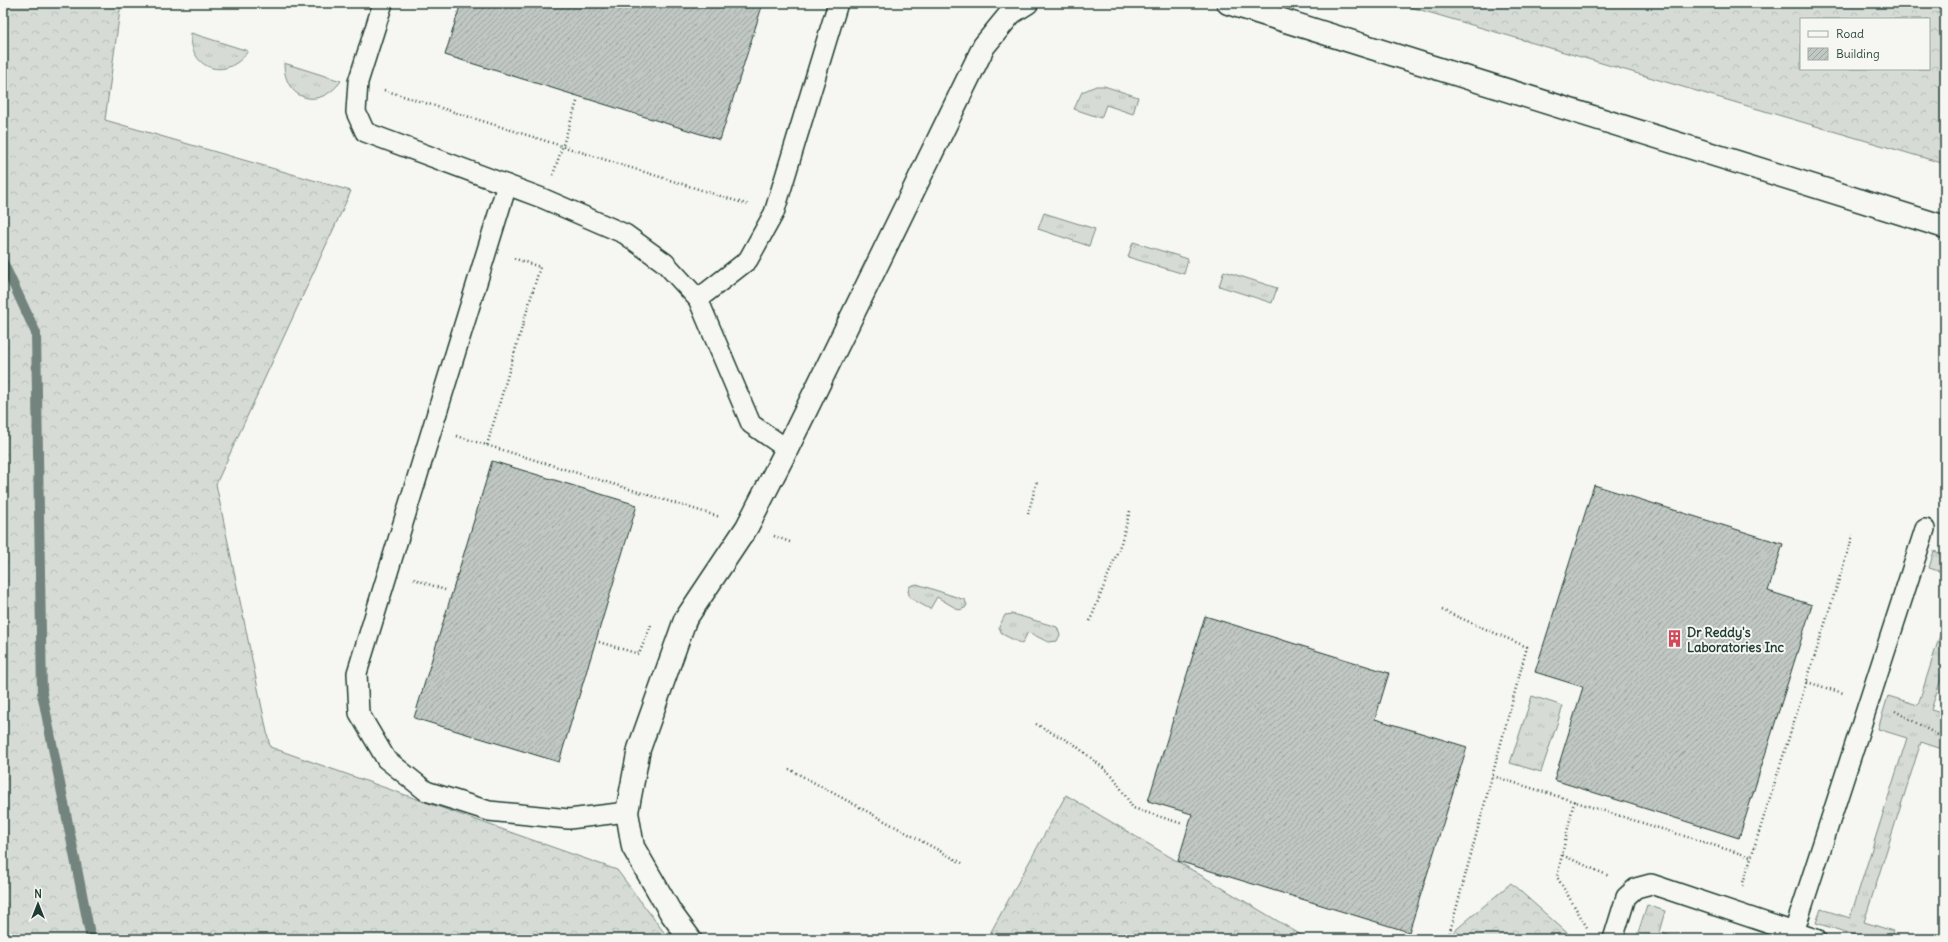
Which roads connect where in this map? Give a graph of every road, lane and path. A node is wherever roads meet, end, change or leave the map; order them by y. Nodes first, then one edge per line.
1 (383, 3) edge
2 (838, 3) edge
3 (1027, 3) edge
4 (1228, 3) edge
5 (358, 82) junction
6 (578, 99) dead end
7 (562, 147) junction
8 (551, 181) dead end
9 (507, 185) junction
10 (774, 213) junction
11 (1945, 227) edge
12 (514, 253) dead end
13 (698, 299) junction
14 (454, 443) dead end
15 (487, 445) junction
16 (787, 449) junction
17 (1037, 481) dead end
18 (1130, 511) dead end
19 (1028, 514) dead end
20 (722, 517) dead end
21 (1926, 529) dead end
22 (1853, 535) dead end
23 (416, 571) dead end
24 (445, 590) dead end
25 (1442, 610) dead end
26 (1090, 621) dead end
27 (1036, 724) dead end
28 (789, 769) dead end
29 (1493, 776) junction
30 (1574, 801) junction
31 (627, 812) junction
32 (1183, 824) dead end
33 (1562, 855) junction
34 (1751, 857) junction
35 (962, 863) dead end
36 (1636, 888) junction
37 (1733, 912) junction
38 (1794, 932) junction
39 (1590, 933) dead end
40 (690, 939) edge
41 (1448, 939) edge
42 (1613, 939) edge
43 (1816, 939) edge

1 - 5 lane
2 - 10 lane
3 - 16 street
4 - 11 street
5 - 7 path
5 - 9 lane
6 - 7 path
7 - 8 path
7 - 10 path
9 - 13 lane
9 - 31 lane
10 - 13 lane
12 - 15 path
13 - 16 lane
14 - 15 path
15 - 20 path
16 - 31 street
17 - 19 path
18 - 26 path
21 - 38 lane
22 - 34 path
23 - 24 path
25 - 29 path
27 - 32 path
28 - 35 path
29 - 30 path
29 - 41 path
30 - 33 path
30 - 34 path
31 - 40 street
33 - 36 path
33 - 39 path
34 - 37 path
36 - 37 lane
36 - 42 lane
37 - 38 lane
38 - 43 lane

